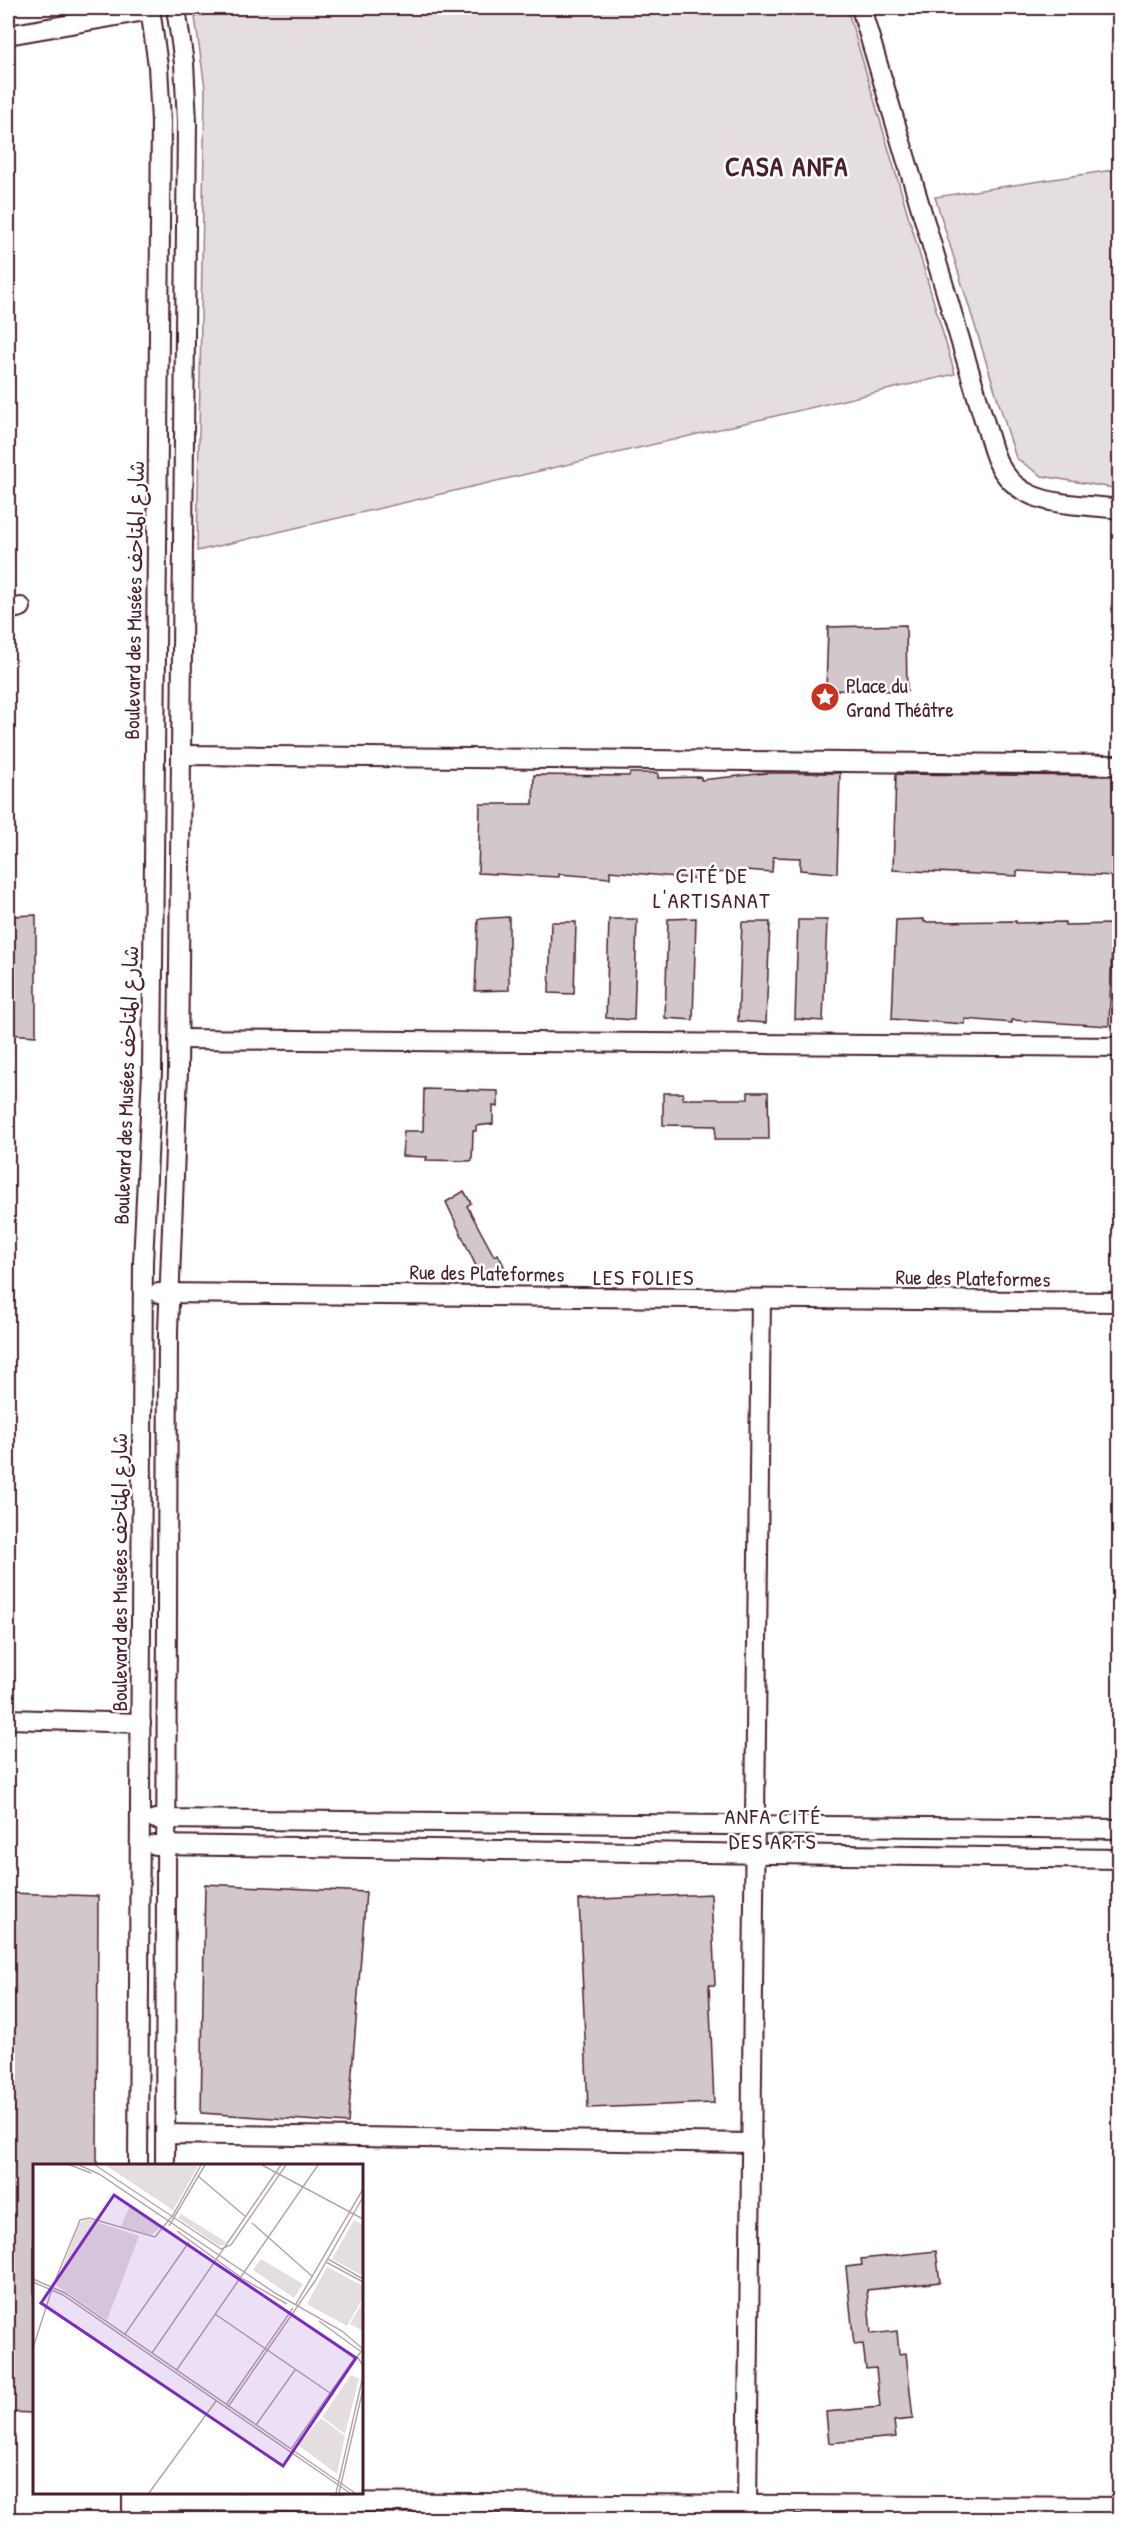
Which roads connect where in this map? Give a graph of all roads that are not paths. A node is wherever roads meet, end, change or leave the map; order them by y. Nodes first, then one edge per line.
1 (177, 8) edge
2 (861, 8) edge
3 (150, 9) edge
4 (8, 35) edge
5 (1119, 509) edge
6 (181, 755) junction
7 (1119, 765) edge
8 (178, 1040) junction
9 (1119, 1047) edge
10 (143, 1293) junction
11 (169, 1293) junction
12 (761, 1299) junction
13 (1119, 1302) edge
14 (8, 1719) edge
15 (141, 1723) junction
16 (141, 1819) junction
17 (167, 1819) junction
18 (756, 1825) junction
19 (1119, 1829) edge
20 (141, 1845) junction
21 (167, 1845) junction
22 (756, 1853) junction
23 (1119, 1859) edge
24 (165, 2134) junction
25 (752, 2143) junction
26 (138, 2164) edge
27 (165, 2164) edge
28 (132, 2497) edge
29 (159, 2497) edge
30 (747, 2506) junction
31 (1119, 2506) edge
32 (132, 2520) edge
33 (158, 2520) edge

1 - 6 street
2 - 5 street
3 - 4 street
3 - 10 street, Boulevard des Musées شارع المتاحف
6 - 7 street
6 - 8 street
8 - 9 street
8 - 11 street
10 - 11 street, Rue des Plateformes
10 - 15 street, Boulevard des Musées شارع المتاحف
11 - 12 street, Rue des Plateformes
11 - 17 street
12 - 13 street, Rue des Plateformes
12 - 18 street
14 - 15 street
15 - 16 street, Boulevard des Musées شارع المتاحف
16 - 17 street
16 - 20 street, Boulevard des Musées شارع المتاحف
17 - 18 street
17 - 21 street
18 - 19 street
18 - 22 street
20 - 21 street
20 - 26 street, Boulevard des Musées شارع المتاحف
21 - 22 street
21 - 24 street
22 - 23 street
22 - 25 street
24 - 25 street
24 - 27 street
25 - 30 street
28 - 29 street
28 - 32 street
29 - 30 street
29 - 33 street
30 - 31 street

